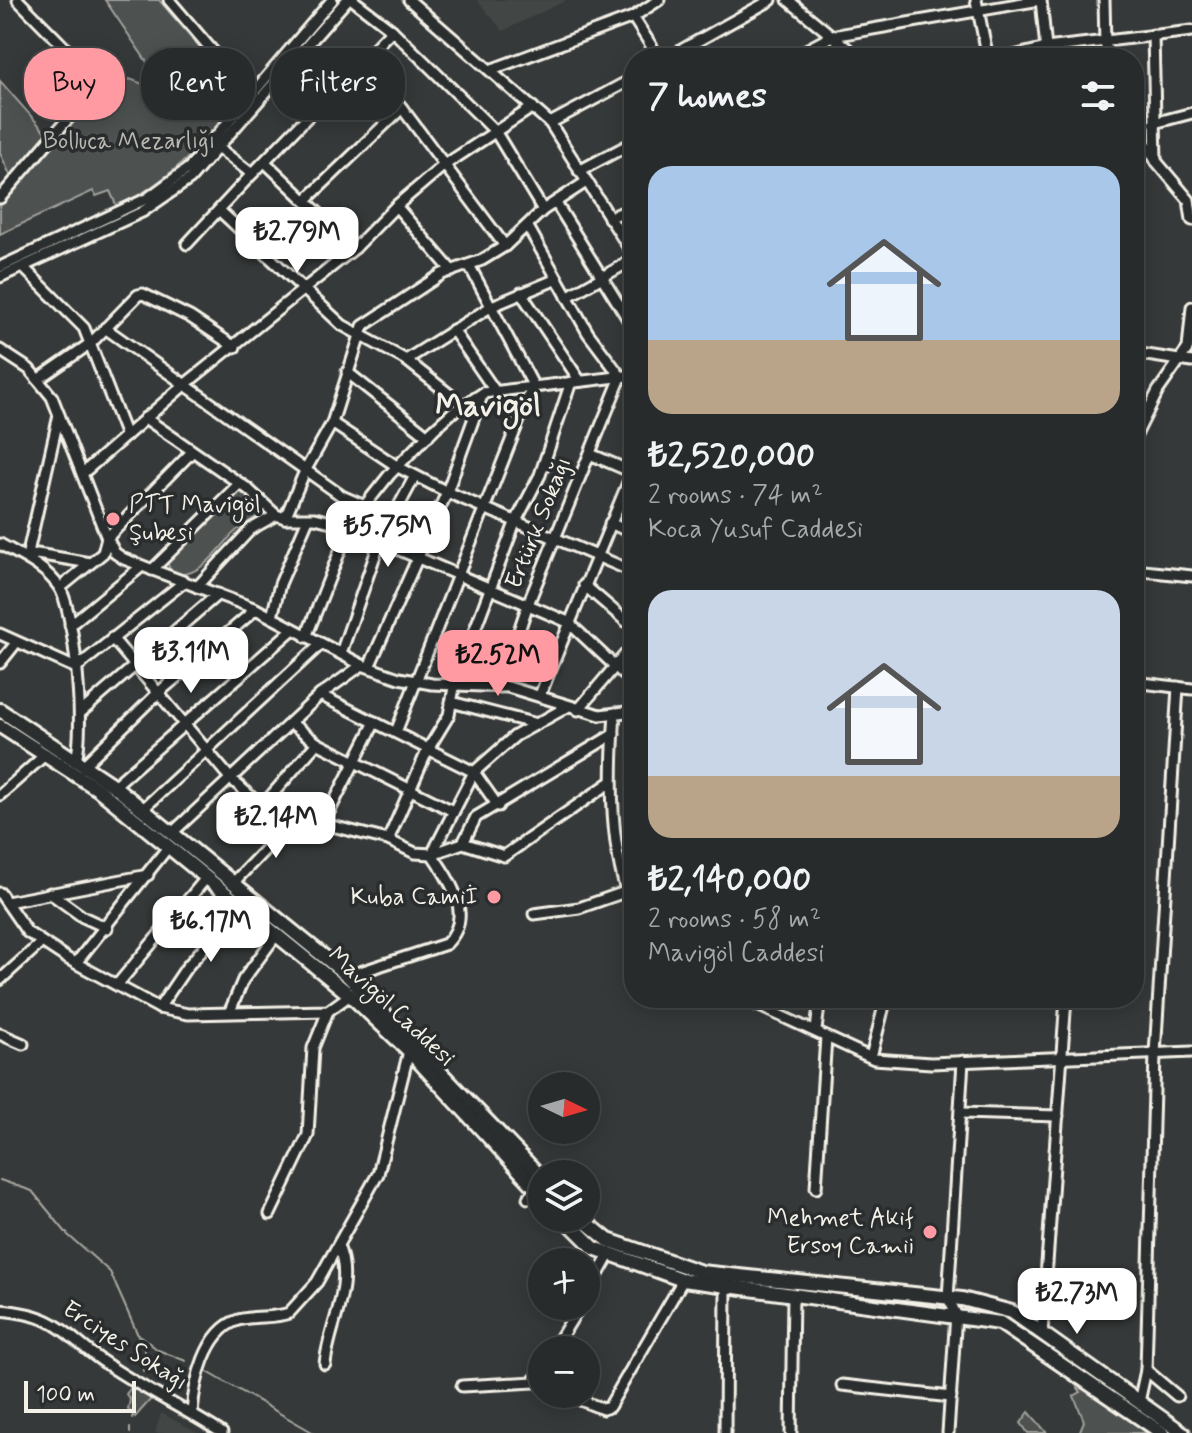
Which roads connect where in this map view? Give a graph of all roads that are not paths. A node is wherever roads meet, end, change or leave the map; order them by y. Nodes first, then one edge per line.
1 (18, 0) edge
2 (169, 0) edge
3 (332, 0) edge
4 (350, 0) edge
5 (409, 0) edge
6 (659, 0) edge
7 (771, 0) edge
8 (788, 0) edge
9 (1041, 0) edge
10 (1104, 0) edge
11 (977, 5) edge
12 (633, 17) junction
13 (392, 30) junction
14 (1192, 31) edge
15 (1153, 35) junction
16 (832, 36) junction
17 (1105, 44) junction
18 (210, 48) edge
19 (375, 48) edge
20 (653, 48) edge
21 (685, 48) edge
22 (810, 48) edge
23 (847, 48) edge
24 (986, 48) edge
25 (1046, 48) joint
26 (1106, 48) edge
27 (490, 70) junction
28 (624, 83) edge
29 (255, 93) edge
30 (533, 107) junction
31 (405, 112) edge
32 (1192, 113) edge
33 (232, 120) edge
34 (307, 120) edge
35 (389, 120) edge
36 (550, 123) junction
37 (1154, 123) junction
38 (495, 131) junction
39 (1144, 140) edge
40 (624, 147) edge
41 (220, 149) junction
42 (1156, 161) junction
43 (266, 163) junction
44 (443, 166) junction
45 (579, 171) junction
46 (252, 174) junction
47 (586, 182) junction
48 (0, 198) edge
49 (307, 199) junction
50 (556, 203) junction
51 (396, 206) junction
52 (219, 210) junction
53 (543, 210) junction
54 (624, 211) edge
55 (1192, 212) edge
56 (609, 218) junction
57 (1192, 220) edge
58 (528, 227) junction
59 (624, 242) edge
60 (187, 244) dead end
61 (505, 246) junction
62 (355, 248) junction
63 (624, 264) edge
64 (469, 265) junction
65 (0, 267) edge
66 (23, 267) junction
67 (452, 271) junction
68 (0, 277) edge
69 (601, 278) junction
70 (557, 279) junction
71 (307, 288) junction
72 (521, 293) junction
73 (567, 297) junction
74 (492, 306) junction
75 (1192, 307) edge
76 (624, 314) edge
77 (105, 328) junction
78 (453, 330) junction
79 (360, 337) junction
80 (91, 343) junction
81 (235, 347) junction
82 (0, 350) edge
83 (1144, 354) edge
84 (1179, 359) junction
85 (406, 360) junction
86 (1192, 362) edge
87 (347, 372) junction
88 (621, 377) junction
89 (624, 377) edge
90 (39, 379) junction
91 (576, 382) junction
92 (533, 385) junction
93 (183, 386) junction
94 (495, 391) junction
95 (483, 393) junction
96 (463, 405) junction
97 (59, 415) junction
98 (145, 418) junction
99 (1144, 419) edge
100 (332, 423) junction
101 (126, 436) junction
102 (428, 436) junction
103 (191, 453) junction
104 (590, 454) junction
105 (398, 467) junction
106 (624, 467) edge
107 (305, 471) junction
108 (83, 473) junction
109 (415, 476) junction
110 (239, 484) junction
111 (447, 492) junction
112 (624, 498) edge
113 (367, 507) junction
114 (483, 508) junction
115 (281, 516) junction
116 (308, 519) junction
117 (515, 523) junction
118 (610, 523) junction
119 (344, 526) junction
120 (624, 529) edge
121 (107, 538) junction
122 (554, 540) junction
123 (380, 541) junction
124 (0, 544) edge
125 (103, 553) junction
126 (115, 553) junction
127 (27, 557) junction
128 (596, 557) junction
129 (418, 558) junction
130 (90, 563) junction
131 (147, 568) junction
132 (624, 568) edge
133 (1144, 571) edge
134 (456, 575) junction
135 (1192, 576) edge
136 (184, 582) junction
137 (584, 585) junction
138 (197, 587) junction
139 (491, 587) junction
140 (60, 588) junction
141 (218, 594) junction
142 (528, 604) junction
143 (256, 609) junction
144 (272, 617) junction
145 (624, 619) edge
146 (568, 622) junction
147 (70, 625) junction
148 (292, 630) junction
149 (0, 634) edge
150 (306, 637) junction
151 (112, 638) junction
152 (16, 643) junction
153 (321, 644) junction
154 (341, 653) junction
155 (624, 656) edge
156 (0, 663) edge
157 (616, 665) junction
158 (365, 666) junction
159 (76, 668) junction
160 (134, 668) junction
161 (624, 673) edge
162 (414, 681) junction
163 (1144, 683) edge
164 (455, 685) junction
165 (500, 687) junction
166 (1178, 687) junction
167 (1192, 689) edge
168 (157, 694) junction
169 (320, 695) junction
170 (540, 695) junction
171 (451, 702) junction
172 (567, 707) junction
173 (0, 710) edge
174 (578, 710) junction
175 (624, 712) edge
176 (80, 713) junction
177 (615, 713) junction
178 (375, 722) junction
179 (291, 723) junction
180 (184, 724) junction
181 (537, 724) junction
182 (3, 732) edge
183 (396, 732) junction
184 (614, 734) junction
185 (317, 743) junction
186 (205, 749) junction
187 (427, 751) junction
188 (46, 754) junction
189 (356, 761) junction
190 (78, 764) junction
191 (474, 772) junction
192 (230, 778) junction
193 (611, 782) junction
194 (114, 786) junction
195 (410, 788) junction
196 (0, 795) edge
197 (263, 805) junction
198 (498, 806) junction
199 (143, 809) junction
200 (453, 811) junction
201 (296, 817) junction
202 (324, 822) junction
203 (170, 840) junction
204 (388, 840) junction
205 (463, 843) junction
206 (432, 854) junction
207 (148, 875) junction
208 (207, 877) junction
209 (234, 882) junction
210 (624, 886) edge
211 (624, 892) edge
212 (0, 893) edge
213 (50, 893) junction
214 (9, 904) junction
215 (242, 904) junction
216 (534, 914) dead end
217 (0, 915) edge
218 (107, 928) junction
219 (277, 934) junction
220 (42, 942) junction
221 (76, 963) junction
222 (348, 976) junction
223 (0, 980) edge
224 (117, 985) junction
225 (350, 995) junction
226 (159, 1008) junction
227 (763, 1008) edge
228 (819, 1008) edge
229 (883, 1008) edge
230 (1065, 1008) edge
231 (767, 1010) joint
232 (230, 1011) junction
233 (328, 1011) junction
234 (816, 1030) junction
235 (0, 1034) edge
236 (826, 1037) junction
237 (23, 1044) dead end
238 (409, 1051) junction
239 (1192, 1052) edge
240 (1155, 1054) junction
241 (871, 1057) junction
242 (1062, 1057) junction
243 (963, 1061) junction
244 (961, 1113) junction
245 (1058, 1116) junction
246 (528, 1177) edge
247 (528, 1178) edge
248 (816, 1188) dead end
249 (270, 1214) dead end
250 (577, 1232) edge
251 (598, 1232) edge
252 (338, 1246) junction
253 (609, 1255) junction
254 (600, 1271) edge
255 (683, 1280) junction
256 (726, 1288) junction
257 (793, 1295) junction
258 (948, 1298) junction
259 (0, 1310) edge
260 (956, 1314) junction
261 (1042, 1333) junction
262 (325, 1364) dead end
263 (1146, 1370) junction
264 (528, 1383) edge
265 (842, 1385) dead end
266 (462, 1386) dead end
267 (1177, 1396) dead end
268 (951, 1397) junction
269 (1139, 1402) junction
270 (600, 1406) edge
271 (192, 1413) junction
272 (222, 1433) edge
273 (725, 1433) edge
274 (791, 1433) edge
275 (948, 1433) edge
276 (1162, 1433) edge
277 (1183, 1433) edge

1 - 48 street
2 - 18 street
3 - 29 street
4 - 13 street
4 - 41 street
5 - 27 street
6 - 12 street
7 - 21 street
8 - 16 street
9 - 11 street
9 - 25 street
10 - 17 street
11 - 16 street
11 - 24 street
12 - 20 street
12 - 27 street
13 - 19 street
13 - 38 street
14 - 15 street
15 - 17 street
15 - 37 street
16 - 22 street
16 - 23 street
17 - 25 street
17 - 26 street
27 - 30 street
28 - 36 street
30 - 36 street
30 - 38 street
31 - 44 street
32 - 37 street
33 - 65 street
34 - 43 street
35 - 49 street
36 - 45 street
37 - 42 street
38 - 44 street
38 - 53 street
39 - 42 street
40 - 45 street
41 - 46 street
41 - 66 street
42 - 55 street
43 - 46 street
43 - 49 street
44 - 51 street
44 - 61 street
45 - 47 street
46 - 52 street
47 - 50 street
47 - 56 street
49 - 62 street
50 - 53 street
50 - 69 street
51 - 62 street
51 - 67 street
52 - 60 street
52 - 71 street
53 - 58 street
54 - 56 street
55 - 57 street
56 - 59 street
58 - 61 street
58 - 70 street
61 - 64 street
62 - 71 street
63 - 69 street
64 - 67 street
64 - 74 street
66 - 68 street
66 - 80 street
67 - 79 street
69 - 73 street
69 - 76 street
70 - 72 street
70 - 73 street
71 - 79 street
71 - 81 street
72 - 74 street
72 - 91 street
73 - 88 street
74 - 78 street
74 - 92 street
75 - 84 street
77 - 80 street
77 - 81 street
77 - 93 street
78 - 85 street
78 - 94 street
79 - 85 street
79 - 87 street
80 - 90 street
80 - 101 street
81 - 93 street
82 - 90 street
83 - 84 street
84 - 86 street
84 - 99 street
85 - 96 street
87 - 100 street
87 - 102 street
88 - 89 street
88 - 91 street
88 - 104 street, Ertürk Sokağı
90 - 97 street
91 - 92 street
91 - 117 street
92 - 94 street
92 - 114 street
93 - 98 street
93 - 107 street
94 - 95 street
95 - 96 street
95 - 111 street
96 - 102 street
97 - 108 street
97 - 127 street
98 - 101 street
98 - 103 street
100 - 105 street
100 - 107 street
101 - 108 street
102 - 105 street
103 - 110 street
103 - 121 street
104 - 106 street
104 - 122 street, Ertürk Sokağı
105 - 109 street
105 - 113 street
107 - 113 street
107 - 115 street
108 - 121 street
109 - 111 street
109 - 123 street
110 - 115 street
110 - 131 street
111 - 114 street
111 - 129 street
112 - 118 street
113 - 119 street
114 - 117 street
114 - 134 street
115 - 116 street
115 - 138 street
116 - 119 street
116 - 144 street
117 - 122 street
117 - 139 street
118 - 120 street
118 - 128 street
119 - 123 street
119 - 150 street
121 - 125 street
121 - 126 street
122 - 128 street
122 - 142 street, Ertürk Sokağı
123 - 129 street
123 - 154 street
124 - 127 street
125 - 126 street
125 - 130 street
126 - 131 street
127 - 130 street
127 - 140 street
128 - 132 street
128 - 137 street
129 - 134 street
129 - 158 street
130 - 140 street
131 - 136 street
131 - 147 street
133 - 135 street
134 - 139 street
134 - 162 street
136 - 138 street
136 - 151 street
137 - 145 street
137 - 146 street
138 - 141 street
139 - 142 street
139 - 164 street
140 - 147 street
141 - 143 street
141 - 160 street
142 - 146 street
142 - 165 street, Ertürk Sokağı
143 - 144 street
143 - 168 street
144 - 148 street
146 - 157 street
146 - 170 street
147 - 159 street
148 - 150 street
148 - 180 street
149 - 152 street
150 - 153 street
151 - 159 street
151 - 160 street
152 - 156 street
152 - 159 street
153 - 154 street
153 - 186 street
154 - 158 street
155 - 157 street
157 - 161 street
157 - 174 street
158 - 162 street
158 - 169 street
159 - 176 street
160 - 168 street
160 - 176 street
162 - 164 street
162 - 183 street
163 - 166 street
164 - 165 street
164 - 171 street
165 - 170 street
166 - 167 street
166 - 240 street
168 - 180 street
168 - 190 street
169 - 178 street
169 - 179 street
170 - 172 street
171 - 181 street
171 - 187 street
172 - 174 street
172 - 181 street
173 - 190 main road, Mavigöl Caddesi
174 - 177 street
175 - 177 street
176 - 190 street
177 - 184 street
178 - 183 street
178 - 189 street
179 - 185 street
179 - 192 street
180 - 186 street
180 - 194 street
181 - 191 street
182 - 188 main road, Mavigöl Caddesi
183 - 187 street
184 - 193 street
184 - 198 street
185 - 189 street
185 - 197 street
186 - 192 street
186 - 199 street
187 - 191 street
187 - 195 street
188 - 190 main road, Mavigöl Caddesi
188 - 196 street
189 - 195 street
189 - 202 street
190 - 194 main road, Mavigöl Caddesi
190 - 203 main road, Mavigöl Caddesi
191 - 198 street
191 - 200 street
192 - 197 street
192 - 203 street
193 - 205 street
193 - 210 street
194 - 199 main road, Mavigöl Caddesi
195 - 200 street
195 - 204 street
197 - 201 street
198 - 205 street
199 - 203 main road, Mavigöl Caddesi
200 - 206 street
201 - 202 street
201 - 209 street
202 - 204 street
203 - 207 street
203 - 208 main road, Mavigöl Caddesi
203 - 209 main road, Mavigöl Caddesi
204 - 206 street
205 - 206 street
206 - 222 street
207 - 213 street
207 - 218 street
208 - 215 main road, Mavigöl Caddesi
208 - 224 street
209 - 222 main road, Mavigöl Caddesi
211 - 216 street
212 - 214 street
213 - 214 street
213 - 218 street
214 - 217 street
214 - 220 street
215 - 219 main road, Mavigöl Caddesi
215 - 226 street
218 - 221 street
219 - 225 main road, Mavigöl Caddesi
219 - 232 street
220 - 221 street
220 - 223 street
221 - 224 street
222 - 246 main road, Mavigöl Caddesi
224 - 226 street
225 - 233 street
225 - 238 main road, Mavigöl Caddesi
226 - 232 street
227 - 231 street
228 - 234 street
229 - 241 street
230 - 242 street
231 - 234 street
232 - 233 street
233 - 249 street
234 - 236 street
235 - 237 street
236 - 241 street
236 - 248 street
238 - 247 main road, Mavigöl Caddesi
238 - 252 street
239 - 240 street
240 - 242 street
240 - 263 street
241 - 243 street
242 - 243 street
242 - 245 street
243 - 244 street
244 - 245 street
244 - 258 street
245 - 261 street
250 - 253 main road
251 - 258 main road
252 - 262 street
252 - 271 street
253 - 254 street
253 - 255 main road
255 - 256 main road
255 - 270 street
256 - 257 main road
256 - 273 street
257 - 260 main road
257 - 274 street
258 - 260 street
258 - 261 main road
259 - 271 street, Erciyes Sokağı
260 - 268 street
260 - 276 main road
261 - 269 main road
263 - 267 street
263 - 269 street
264 - 266 street
265 - 268 street
268 - 275 street
269 - 277 main road
271 - 272 street, Erciyes Sokağı

